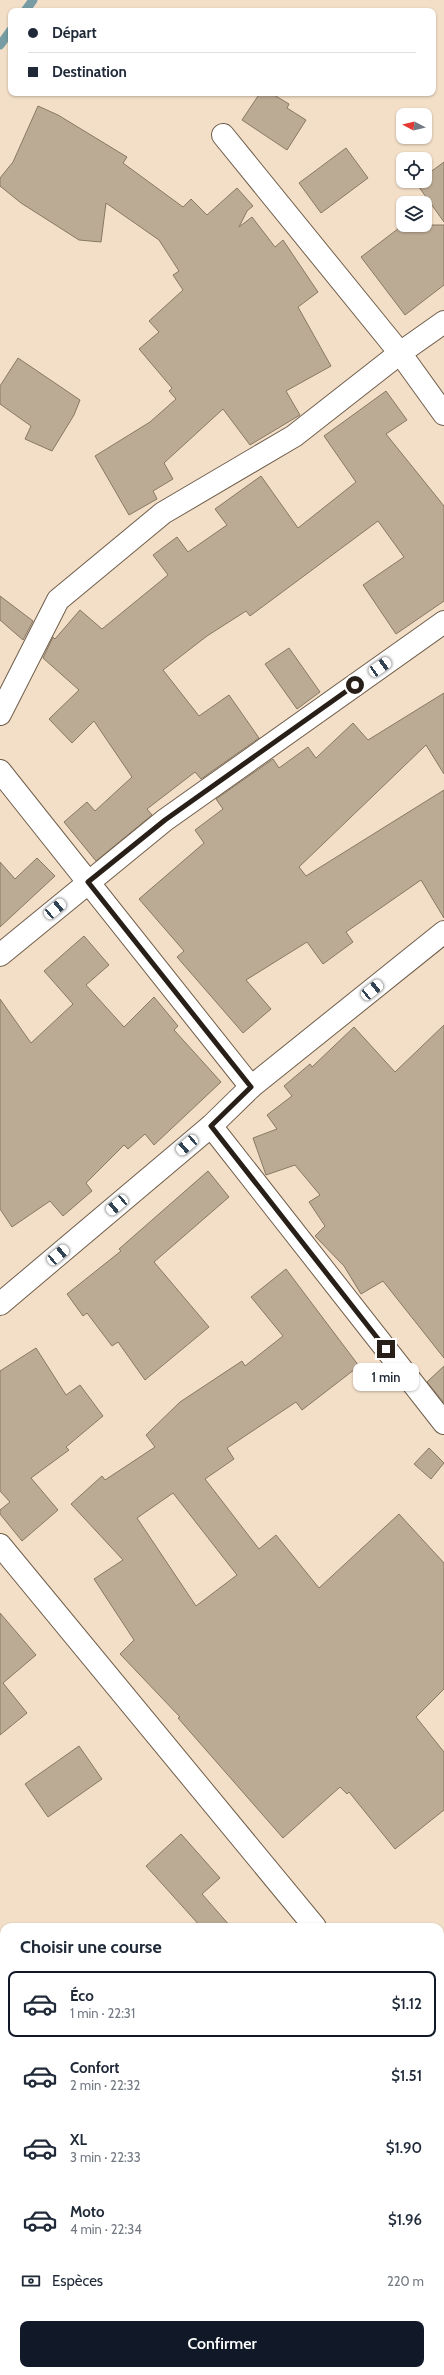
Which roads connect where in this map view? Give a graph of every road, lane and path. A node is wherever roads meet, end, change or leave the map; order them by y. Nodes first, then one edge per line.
1 (223, 134) dead end
2 (444, 322) edge
3 (400, 353) junction
4 (444, 414) edge
5 (444, 622) edge
6 (0, 714) edge
7 (0, 771) edge
8 (88, 882) junction
9 (444, 932) edge
10 (0, 955) edge
11 (251, 1087) junction
12 (211, 1126) junction
13 (0, 1304) edge
14 (444, 1423) edge
15 (0, 1545) edge
16 (312, 1923) edge

1 - 3 street
2 - 3 street
3 - 4 street
3 - 6 street
5 - 8 street
7 - 8 street
8 - 10 street
8 - 11 street
9 - 11 street
11 - 12 street
12 - 13 street
12 - 14 street
15 - 16 street

